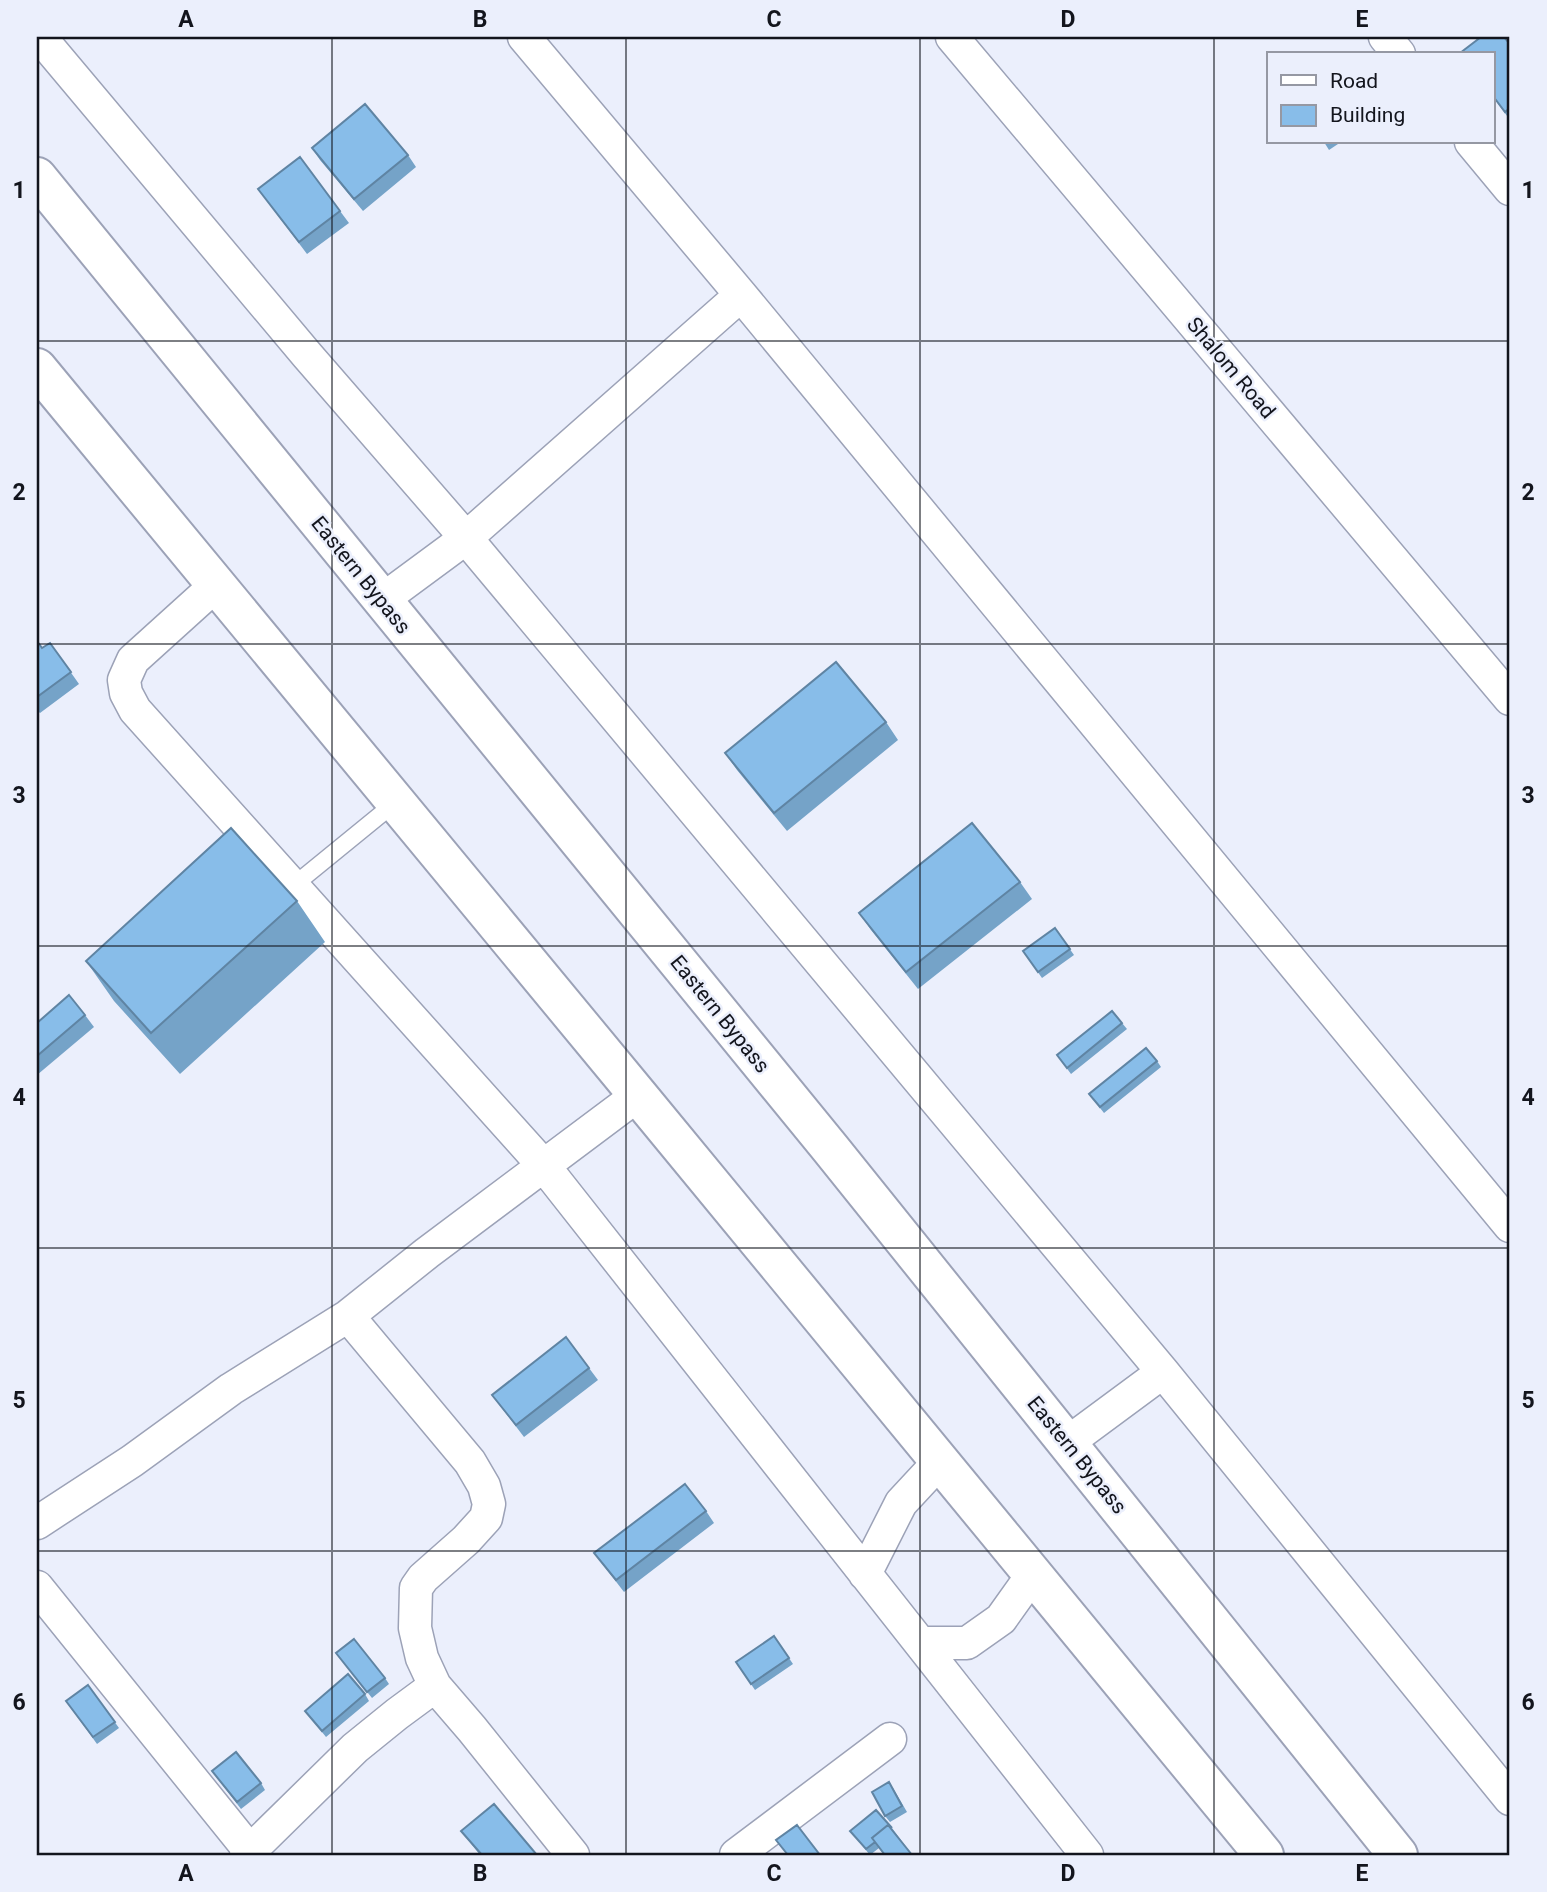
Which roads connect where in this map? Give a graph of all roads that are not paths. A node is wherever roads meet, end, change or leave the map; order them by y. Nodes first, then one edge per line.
1 (40, 37) edge
2 (524, 37) edge
3 (952, 37) edge
4 (1385, 37) edge
5 (1397, 52) edge
6 (1473, 144) edge
7 (37, 177) edge
8 (1510, 189) edge
9 (741, 295) junction
10 (37, 368) edge
11 (466, 538) junction
12 (216, 586) junction
13 (382, 600) junction
14 (1510, 699) edge
15 (396, 802) junction
16 (293, 886) junction
17 (638, 1095) junction
18 (544, 1166) junction
19 (1510, 1226) edge
20 (348, 1316) junction
21 (1163, 1372) junction
22 (1067, 1443) junction
23 (940, 1461) junction
24 (37, 1523) edge
25 (864, 1574) junction
26 (1033, 1574) junction
27 (37, 1587) edge
28 (920, 1643) junction
29 (435, 1686) junction
30 (890, 1739) dead end
31 (1510, 1799) edge
32 (248, 1853) edge
33 (573, 1855) edge
34 (737, 1855) edge
35 (1087, 1855) edge
36 (1264, 1855) edge
37 (1398, 1855) edge

1 - 11 street
2 - 9 street
3 - 14 street, Shalom Road
4 - 5 street
6 - 8 street
7 - 13 main road, Eastern Bypass
9 - 11 street
9 - 19 street
10 - 12 main road
11 - 13 street
11 - 21 street
12 - 15 main road
12 - 16 street
13 - 22 main road, Eastern Bypass
15 - 16 lane
15 - 17 main road
16 - 18 street
17 - 18 street
17 - 23 main road
18 - 20 street
18 - 25 street
20 - 24 street
20 - 29 street
21 - 22 street
21 - 31 street
22 - 37 main road, Eastern Bypass
23 - 25 street
23 - 26 main road
25 - 28 street
26 - 28 street
26 - 36 main road
27 - 32 street
28 - 35 street
29 - 32 street
29 - 33 street
30 - 34 street

